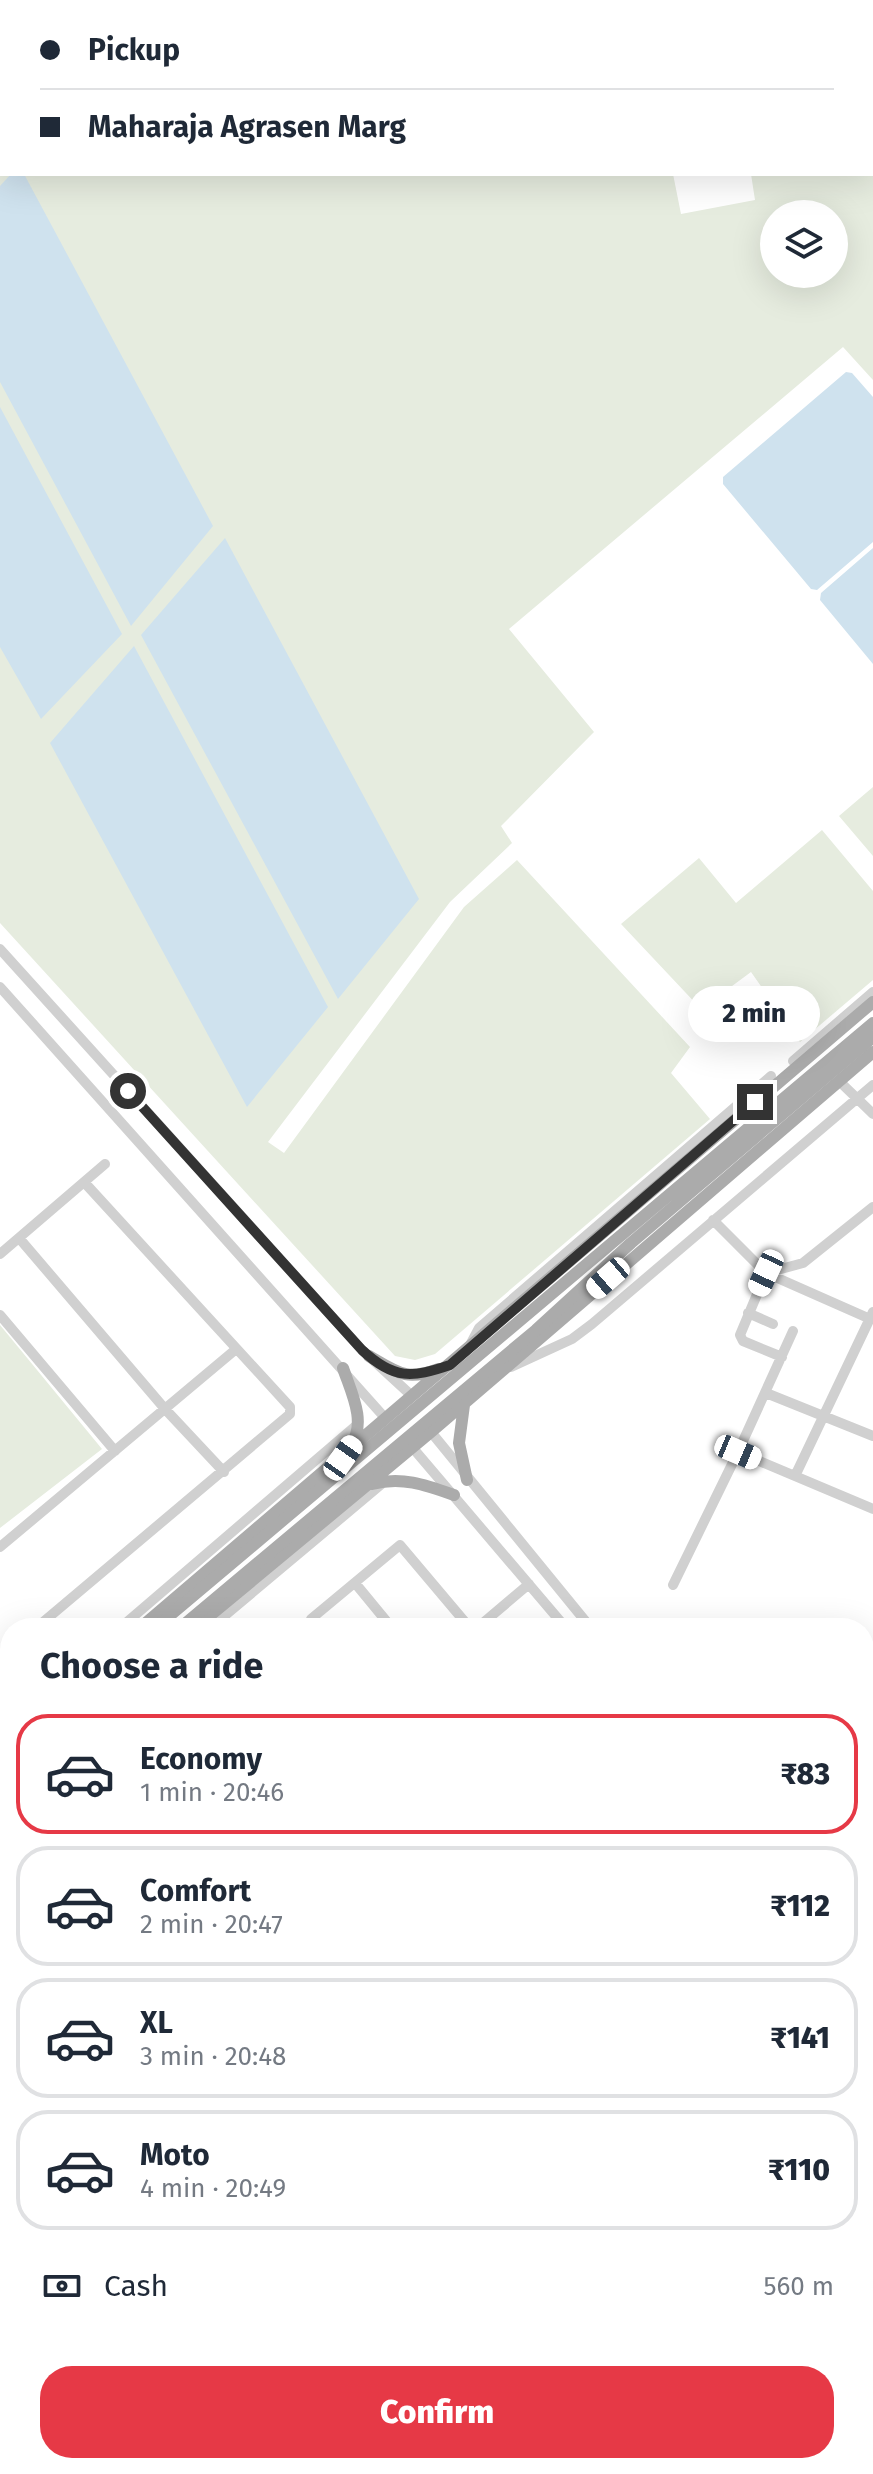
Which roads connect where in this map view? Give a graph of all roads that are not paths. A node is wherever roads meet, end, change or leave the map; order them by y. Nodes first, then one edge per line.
1 (0, 949) edge
2 (0, 987) edge
3 (873, 992) edge
4 (873, 1002) edge
5 (873, 1023) edge
6 (873, 1037) edge
7 (873, 1052) edge
8 (793, 1061) dead end
9 (771, 1076) dead end
10 (839, 1081) junction
11 (873, 1085) edge
12 (858, 1097) junction
13 (873, 1114) edge
14 (105, 1164) dead end
15 (676, 1169) junction
16 (84, 1182) junction
17 (699, 1199) junction
18 (873, 1207) edge
19 (713, 1220) junction
20 (19, 1238) junction
21 (0, 1254) edge
22 (766, 1273) junction
23 (748, 1313) junction
24 (0, 1315) edge
25 (870, 1315) edge
26 (773, 1324) dead end
27 (793, 1331) dead end
28 (469, 1349) junction
29 (235, 1350) junction
30 (369, 1356) junction
31 (782, 1357) junction
32 (450, 1365) junction
33 (343, 1368) junction
34 (498, 1373) junction
35 (766, 1393) junction
36 (412, 1396) junction
37 (466, 1402) junction
38 (165, 1409) junction
39 (821, 1415) junction
40 (386, 1419) junction
41 (358, 1424) junction
42 (431, 1432) junction
43 (873, 1436) edge
44 (412, 1447) junction
45 (115, 1451) junction
46 (738, 1452) junction
47 (343, 1458) junction
48 (224, 1472) junction
49 (795, 1476) junction
50 (467, 1480) junction
51 (385, 1481) junction
52 (365, 1486) junction
53 (454, 1495) junction
54 (873, 1509) edge
55 (0, 1547) edge
56 (355, 1583) junction
57 (193, 1584) junction
58 (529, 1584) junction
59 (673, 1585) dead end
60 (217, 1610) junction
61 (48, 1618) edge
62 (132, 1618) edge
63 (152, 1618) edge
64 (167, 1618) edge
65 (192, 1618) edge
66 (207, 1618) edge
67 (222, 1618) edge
68 (312, 1618) edge
69 (384, 1618) edge
70 (462, 1618) edge
71 (489, 1618) edge
72 (558, 1618) edge
73 (583, 1618) edge

1 - 30 street
2 - 33 street
3 - 8 street
4 - 15 main road
5 - 64 main road, bridge
6 - 65 main road, bridge
7 - 10 main road
9 - 28 street
10 - 12 street
10 - 17 main road
11 - 12 street
12 - 13 street
12 - 19 street
14 - 16 street
15 - 17 main road
15 - 28 main road
16 - 20 street
16 - 29 street
17 - 34 main road
18 - 22 street
19 - 22 street
19 - 34 street
20 - 21 street
20 - 38 street
22 - 23 street
22 - 25 street
23 - 26 street
23 - 31 street
24 - 45 street
25 - 39 street
27 - 31 street
28 - 32 main road
29 - 38 street
29 - 48 street
30 - 32 main road
30 - 36 street
31 - 35 street
32 - 36 main road
33 - 40 street
33 - 41 main road
34 - 37 main road
35 - 39 street
35 - 46 street
36 - 40 main road
37 - 42 main road
37 - 50 main road
38 - 45 street
38 - 48 street
39 - 43 street
39 - 49 street
40 - 47 main road
41 - 47 main road
41 - 62 street
42 - 44 main road
42 - 50 street
44 - 52 main road
44 - 53 street
45 - 55 street
46 - 49 street
46 - 59 street
47 - 57 main road
48 - 61 street
49 - 54 street
50 - 73 street
51 - 52 main road
51 - 53 main road
51 - 67 street
52 - 60 main road
53 - 58 street
56 - 68 street
56 - 69 street
56 - 70 street
57 - 60 main road
57 - 63 main road
58 - 71 street
58 - 72 street
60 - 66 main road

